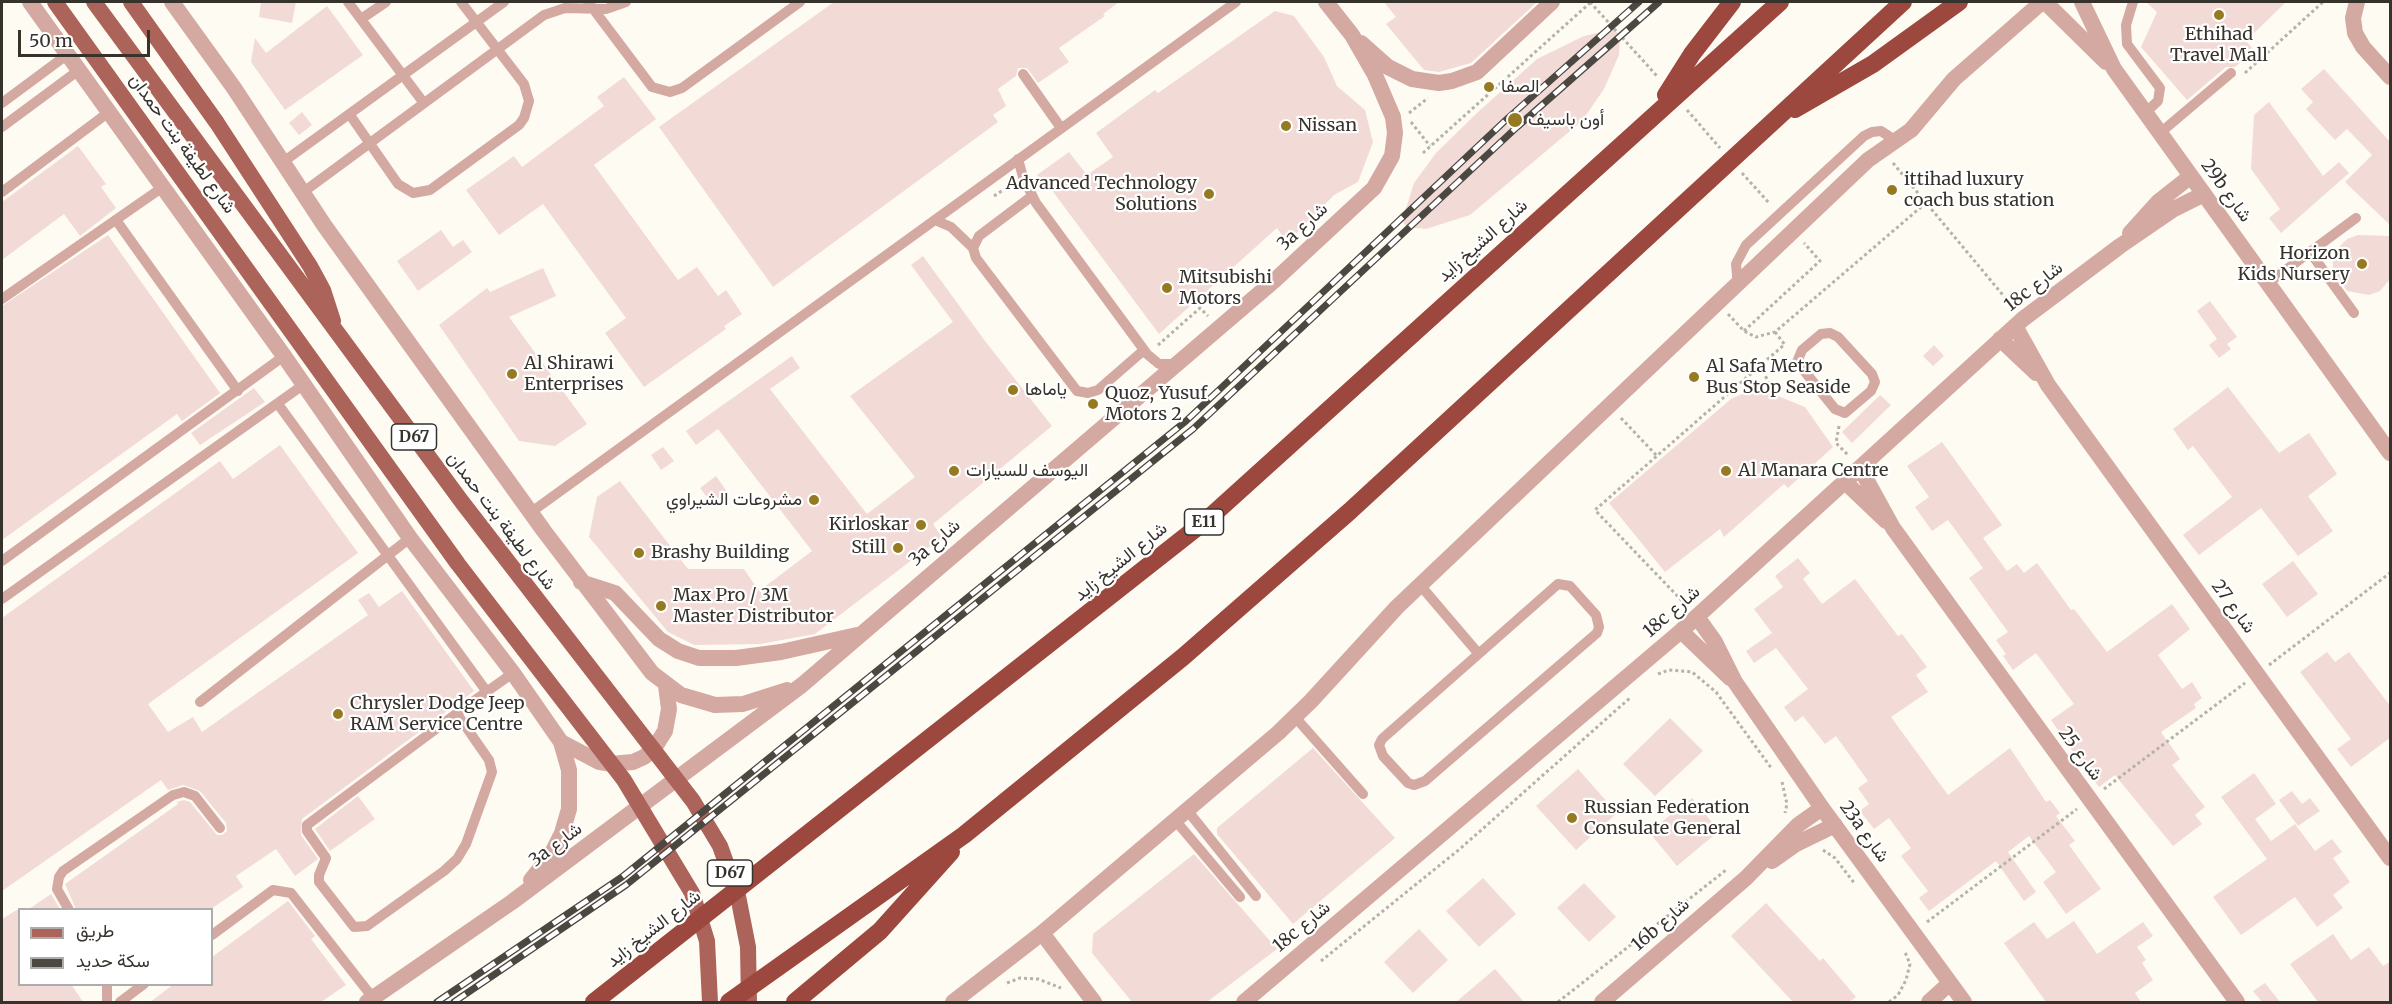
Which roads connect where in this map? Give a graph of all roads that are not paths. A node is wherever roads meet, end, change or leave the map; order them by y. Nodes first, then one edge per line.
1 (30, 2) edge
2 (55, 2) edge
3 (94, 2) edge
4 (130, 2) edge
5 (172, 2) edge
6 (348, 2) edge
7 (386, 2) edge
8 (461, 2) edge
9 (504, 2) edge
10 (626, 2) edge
11 (801, 2) edge
12 (1236, 2) edge
13 (1326, 2) edge
14 (1552, 2) edge
15 (1732, 2) edge
16 (1780, 2) edge
17 (1903, 2) edge
18 (1959, 2) edge
19 (2043, 2) edge
20 (2082, 2) edge
21 (2133, 2) edge
22 (2357, 2) edge
23 (591, 6) edge
24 (361, 19) junction
25 (477, 22) junction
26 (1352, 35) junction
27 (497, 49) junction
28 (68, 54) junction
29 (2114, 68) junction
30 (79, 70) junction
31 (2232, 73) dead end
32 (1023, 75) dead end
33 (403, 76) junction
34 (2391, 77) edge
35 (423, 102) junction
36 (2, 103) edge
37 (1657, 110) junction
38 (109, 112) junction
39 (2145, 113) junction
40 (350, 115) junction
41 (1772, 121) junction
42 (2, 127) edge
43 (1061, 128) junction
44 (2160, 133) junction
45 (369, 143) junction
46 (1889, 146) junction
47 (1018, 159) junction
48 (283, 162) junction
49 (2191, 176) junction
50 (163, 187) junction
51 (2, 192) edge
52 (303, 193) junction
53 (2204, 194) junction
54 (1032, 196) junction
55 (2356, 218) dead end
56 (116, 220) junction
57 (935, 220) junction
58 (2120, 246) junction
59 (973, 248) junction
60 (2310, 252) junction
61 (2268, 283) junction
62 (1738, 286) junction
63 (2, 298) edge
64 (2354, 313) dead end
65 (2019, 322) junction
66 (334, 329) junction
67 (2000, 339) junction
68 (1146, 352) junction
69 (284, 356) junction
70 (1177, 363) junction
71 (2044, 380) junction
72 (303, 385) junction
73 (238, 390) junction
74 (278, 404) junction
75 (1841, 413) joint
76 (2391, 453) edge
77 (1860, 468) junction
78 (1845, 482) junction
79 (530, 513) junction
80 (1893, 528) junction
81 (410, 538) junction
82 (388, 556) junction
83 (2, 561) edge
84 (581, 582) junction
85 (1420, 585) junction
86 (2, 599) edge
87 (1697, 617) junction
88 (1681, 631) junction
89 (861, 634) junction
90 (1478, 653) junction
91 (513, 673) junction
92 (1735, 682) junction
93 (802, 685) junction
94 (666, 686) junction
95 (487, 692) junction
96 (200, 702) dead end
97 (457, 714) junction
98 (1295, 717) junction
99 (561, 742) junction
100 (1363, 794) dead end
101 (1822, 808) junction
102 (1181, 815) junction
103 (1835, 825) junction
104 (220, 828) dead end
105 (964, 836) junction
106 (2391, 858) edge
107 (1746, 878) junction
108 (1256, 896) dead end
109 (1240, 897) dead end
110 (512, 902) junction
111 (68, 908) edge
112 (1042, 933) junction
113 (213, 934) edge
114 (1950, 983) junction
115 (107, 986) edge
116 (141, 986) edge
117 (370, 1000) edge
118 (1960, 1001) edge
119 (107, 1002) edge
120 (120, 1002) edge
121 (594, 1002) edge
122 (710, 1002) edge
123 (729, 1002) edge
124 (749, 1002) edge
125 (795, 1002) edge
126 (952, 1002) edge
127 (1094, 1002) edge
128 (1244, 1002) edge
129 (1602, 1002) edge
130 (1929, 1002) edge
131 (2237, 1002) edge

1 - 28 street
2 - 122 main road, شارع لطيفة بنت حمدان / D67
3 - 66 main road, شارع لطيفة بنت حمدان / D67
4 - 66 main road
5 - 48 street, شارع لطيفة بنت حمدان / D67
6 - 24 lane
7 - 24 lane
8 - 25 lane
9 - 25 lane
10 - 23 lane
11 - 23 lane
12 - 43 lane
13 - 26 street
14 - 26 street
15 - 37 highway
16 - 37 highway, شارع الشيخ زايد / E11
17 - 41 highway
18 - 41 highway
19 - 29 street, 29b شارع
19 - 46 street
20 - 29 street, 29b شارع
21 - 39 lane
22 - 34 street
23 - 27 lane
24 - 33 lane
25 - 27 lane
25 - 33 lane
26 - 70 street, 3a شارع
27 - 35 lane
27 - 45 lane
28 - 30 street
28 - 36 lane
29 - 39 street, 29b شارع
30 - 38 street
30 - 42 lane
31 - 44 lane
32 - 43 lane
33 - 35 lane
33 - 40 lane
35 - 45 lane
37 - 121 highway, شارع الشيخ زايد / E11
38 - 50 street
38 - 51 lane
39 - 44 street, 29b شارع
40 - 45 lane
40 - 48 lane
41 - 105 highway
43 - 47 lane
44 - 49 street, 29b شارع
45 - 52 lane
46 - 62 street
46 - 62 lane
47 - 54 lane
47 - 57 lane
48 - 52 street, شارع لطيفة بنت حمدان / D67
49 - 53 street, 29b شارع
49 - 58 street, 18c شارع
50 - 56 lane
50 - 69 street
52 - 79 street, شارع لطيفة بنت حمدان / D67
53 - 58 street, 18c شارع
53 - 61 street, 29b شارع
54 - 59 lane
54 - 68 lane
55 - 60 lane
56 - 63 lane
56 - 73 lane
57 - 59 lane
57 - 79 lane
58 - 65 street, 18c شارع
59 - 68 lane
60 - 61 lane
60 - 64 lane
61 - 76 street, 29b شارع
62 - 85 street
65 - 67 street, 18c شارع
65 - 71 street, شارع 27
66 - 124 main road, شارع لطيفة بنت حمدان / D67
67 - 71 street, شارع 27
67 - 77 street, 18c شارع
68 - 70 lane
69 - 72 street
69 - 73 lane
70 - 89 street, 3a شارع
71 - 106 street, شارع 27
72 - 74 lane
72 - 81 street
73 - 83 lane
74 - 82 lane
74 - 86 lane
75 - 75 lane
77 - 78 street, 18c شارع
77 - 80 street, شارع 25
78 - 80 street, شارع 25
78 - 87 street, 18c شارع
79 - 84 street, شارع لطيفة بنت حمدان / D67
80 - 131 street, شارع 25
81 - 82 lane
81 - 91 street
82 - 95 lane
82 - 96 lane
84 - 89 street
84 - 94 street, شارع لطيفة بنت حمدان
85 - 90 lane
85 - 98 street
87 - 88 street, 18c شارع
87 - 92 street, 23a شارع
88 - 92 street, 23a شارع
88 - 128 street, 18c شارع
89 - 93 street, 3a شارع
90 - 90 lane
91 - 95 lane
91 - 99 street
92 - 101 street, 23a شارع
93 - 94 street, شارع لطيفة بنت حمدان
93 - 110 street, 3a شارع
94 - 99 street
95 - 97 lane
97 - 97 lane
98 - 100 lane
98 - 102 street
99 - 110 street
101 - 103 street, 23a شارع
101 - 107 street, 16b شارع
102 - 108 lane
102 - 109 lane
102 - 112 street
103 - 107 street, 16b شارع
103 - 114 street, 23a شارع
104 - 111 lane
105 - 123 highway
105 - 125 highway
107 - 129 street, 16b شارع
110 - 117 street, 3a شارع
112 - 126 street
112 - 127 street
113 - 117 lane
114 - 118 street, 23a شارع
114 - 130 street
115 - 119 lane
116 - 120 lane

